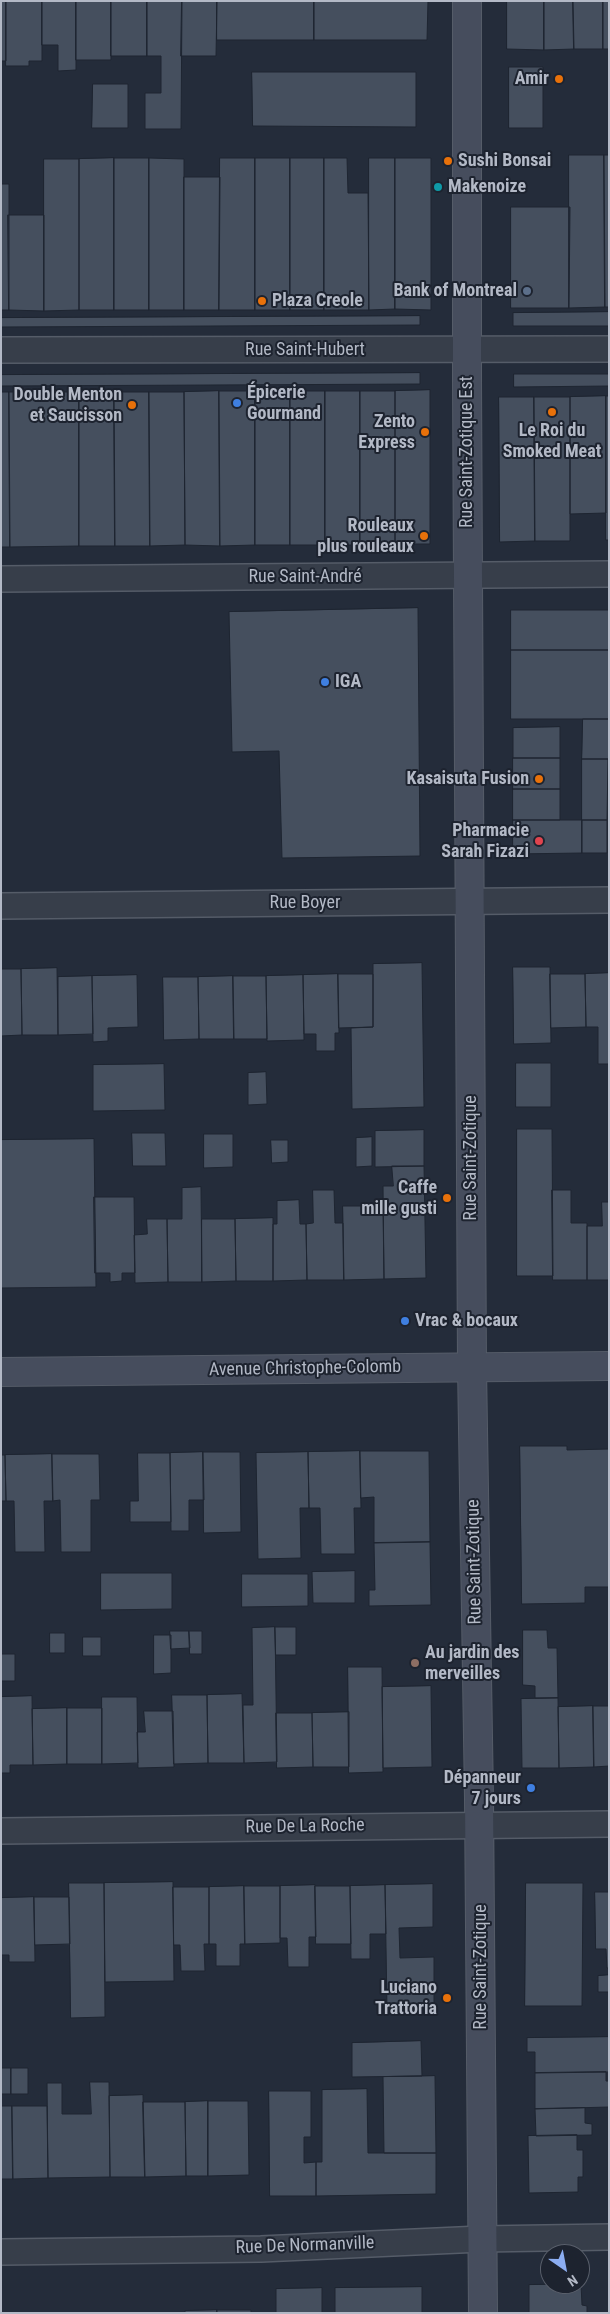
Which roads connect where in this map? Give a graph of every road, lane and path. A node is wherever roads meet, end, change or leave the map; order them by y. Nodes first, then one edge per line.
1 (467, 1) edge
2 (609, 349) edge
3 (1, 350) edge
4 (467, 350) junction
5 (609, 574) edge
6 (468, 575) junction
7 (1, 579) edge
8 (609, 900) edge
9 (470, 902) junction
10 (1, 906) edge
11 (609, 1366) edge
12 (472, 1367) junction
13 (1, 1372) edge
14 (609, 1824) edge
15 (480, 1825) junction
16 (1, 1831) edge
17 (609, 2237) edge
18 (481, 2239) junction
19 (1, 2252) edge
20 (483, 2313) edge

1 - 4 street, Rue Saint-Zotique Est
2 - 4 street, Rue Saint-Hubert
3 - 4 street, Rue Saint-Hubert
4 - 6 street, Rue Saint-Zotique Est
5 - 6 street, Rue Saint-André
6 - 7 street, Rue Saint-André
6 - 9 street, Rue Saint-Zotique Est
8 - 9 street, Rue Boyer
9 - 10 street, Rue Boyer
9 - 12 street, Rue Saint-Zotique
11 - 12 street, Avenue Christophe-Colomb
12 - 13 street, Avenue Christophe-Colomb
12 - 15 street, Rue Saint-Zotique
14 - 15 street, Rue De La Roche
15 - 16 street, Rue De La Roche
15 - 18 street, Rue Saint-Zotique
17 - 18 street, Rue De Normanville
18 - 19 street, Rue De Normanville
18 - 20 street, Rue Saint-Zotique

